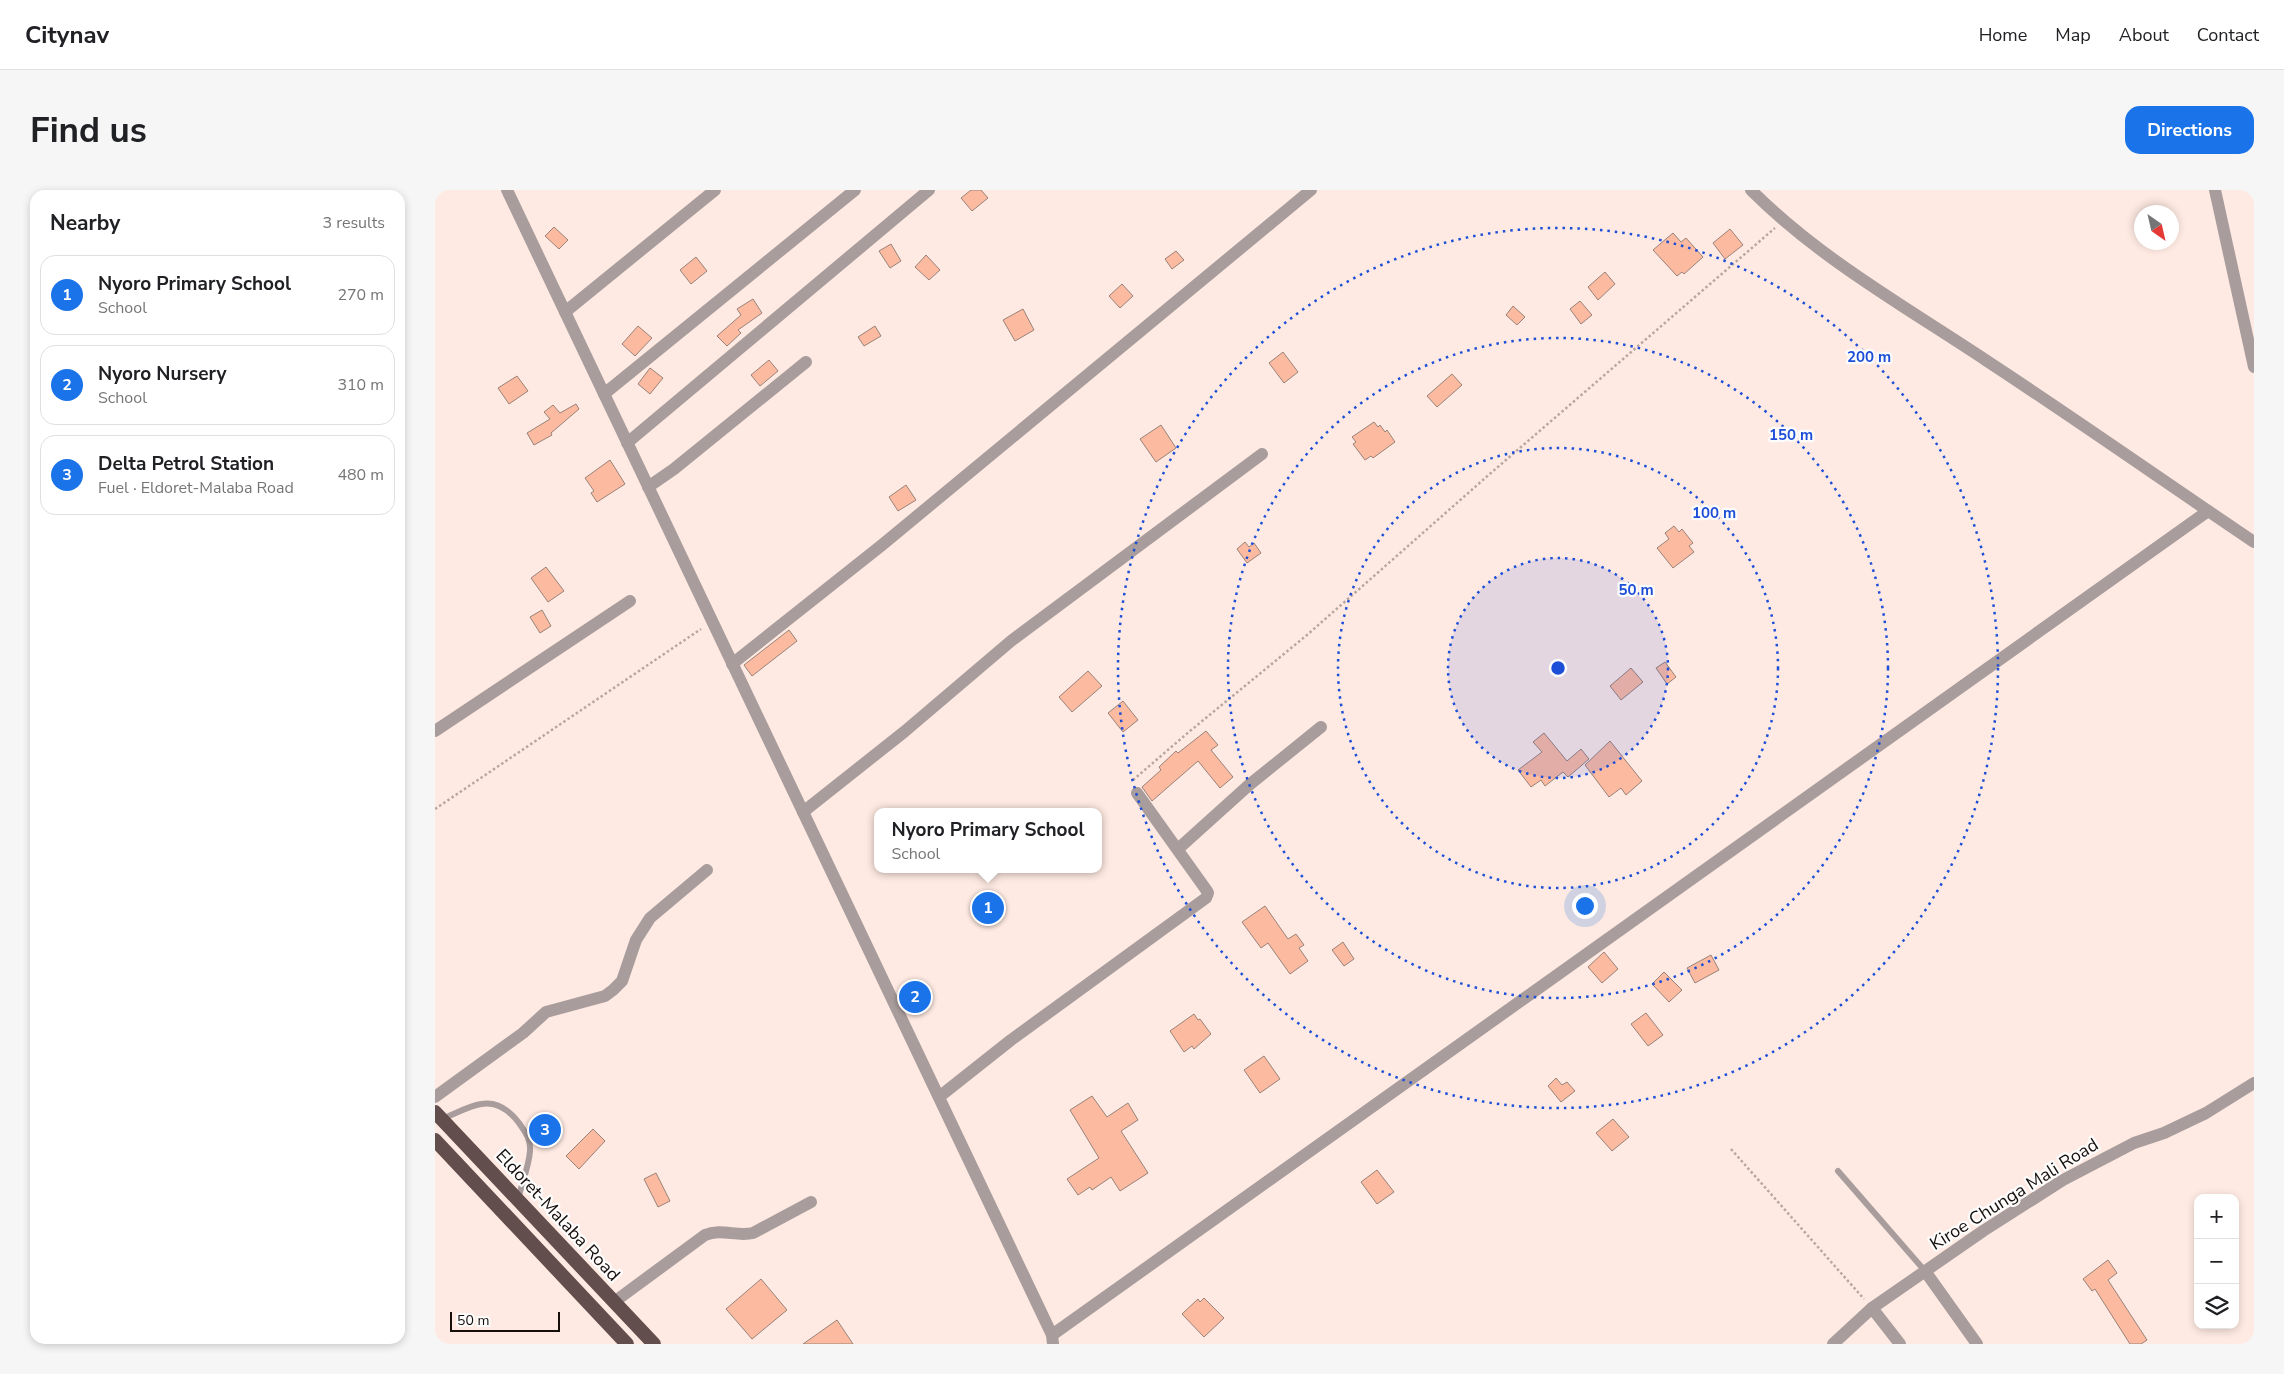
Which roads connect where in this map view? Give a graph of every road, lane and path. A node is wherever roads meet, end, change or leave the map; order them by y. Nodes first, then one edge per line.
1 (715, 190) edge
2 (855, 190) edge
3 (929, 190) edge
4 (1311, 190) edge
5 (1751, 190) edge
6 (2215, 190) edge
7 (511, 192) edge
8 (1780, 223) dead end
9 (565, 312) junction
10 (806, 362) dead end
11 (2254, 367) edge
12 (604, 394) junction
13 (627, 443) junction
14 (1262, 454) dead end
15 (648, 487) junction
16 (2208, 511) junction
17 (2254, 542) edge
18 (630, 600) dead end
19 (705, 626) dead end
20 (732, 664) junction
21 (1321, 727) dead end
22 (435, 731) edge
23 (1137, 793) joint
24 (435, 809) edge
25 (803, 812) junction
26 (1178, 848) junction
27 (707, 870) dead end
28 (2254, 1083) edge
29 (435, 1097) edge
30 (939, 1097) junction
31 (438, 1116) edge
32 (435, 1140) edge
33 (1731, 1149) dead end
34 (1838, 1171) dead end
35 (518, 1200) junction
36 (811, 1202) dead end
37 (1925, 1271) junction
38 (614, 1302) junction
39 (1872, 1308) junction
40 (1053, 1339) edge
41 (627, 1344) edge
42 (654, 1344) edge
43 (1833, 1344) edge
44 (1900, 1344) edge
45 (1977, 1344) edge

1 - 9 street
2 - 12 street
3 - 13 street
4 - 20 street
5 - 16 street
6 - 11 street
7 - 9 street
8 - 23 path
9 - 12 street
10 - 15 street
12 - 13 street
13 - 15 street
14 - 25 street
15 - 20 street
16 - 17 street
16 - 40 street
18 - 22 street
19 - 24 path
20 - 25 street
21 - 26 street
23 - 26 street
25 - 30 street
26 - 30 street
27 - 29 street
28 - 37 street, Kiroe Chunga Mali Road
30 - 40 street
31 - 35 highway, Eldoret-Malaba Road
31 - 35 lane
32 - 41 highway
33 - 39 path
34 - 37 lane
35 - 38 highway, Eldoret-Malaba Road
36 - 38 street
37 - 39 street, Kiroe Chunga Mali Road
37 - 45 street
38 - 42 highway, Eldoret-Malaba Road
39 - 43 street, Kiroe Chunga Mali Road
39 - 44 street

